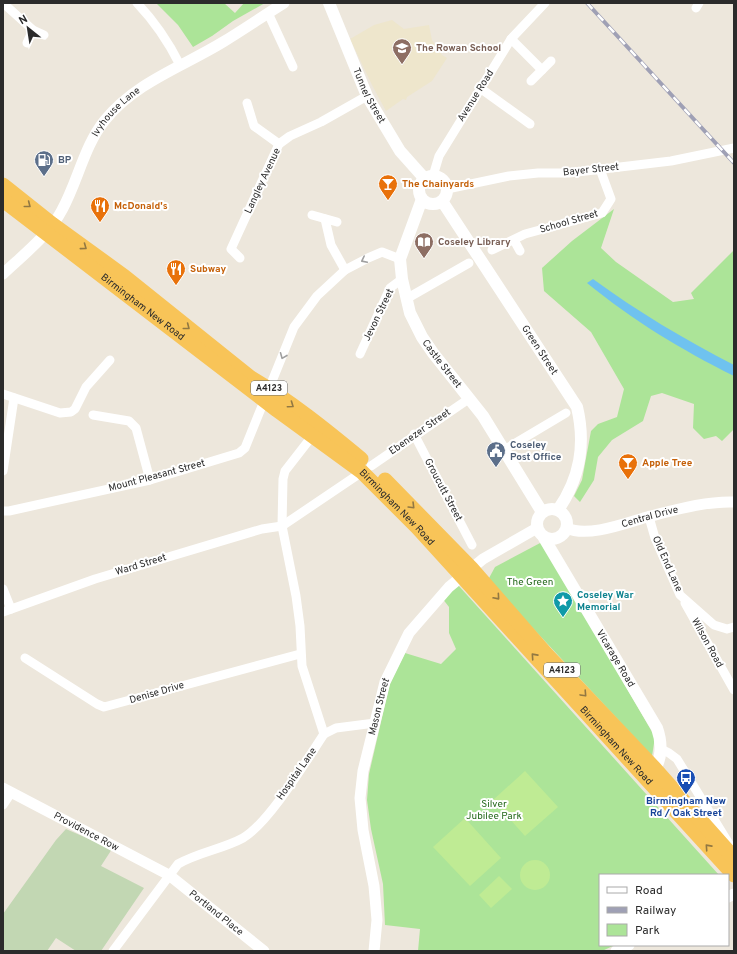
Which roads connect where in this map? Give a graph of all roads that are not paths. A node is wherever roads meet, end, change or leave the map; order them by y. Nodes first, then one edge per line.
1 (3, 3) edge
2 (137, 3) edge
3 (284, 3) edge
4 (328, 3) edge
5 (545, 3) edge
6 (268, 13) junction
7 (33, 30) junction
8 (44, 34) dead end
9 (511, 39) junction
10 (27, 43) dead end
11 (551, 61) dead end
12 (180, 65) junction
13 (293, 67) dead end
14 (542, 70) junction
15 (531, 81) dead end
16 (480, 88) junction
17 (367, 96) junction
18 (250, 106) dead end
19 (530, 124) dead end
20 (280, 144) junction
21 (734, 148) edge
22 (600, 169) junction
23 (429, 178) junction
24 (3, 185) edge
25 (447, 189) junction
26 (422, 199) junction
27 (3, 200) edge
28 (442, 201) junction
29 (312, 215) dead end
30 (325, 219) junction
31 (337, 222) dead end
32 (49, 228) junction
33 (514, 240) junction
34 (492, 250) dead end
35 (520, 251) dead end
36 (240, 258) dead end
37 (400, 259) junction
38 (469, 263) dead end
39 (345, 270) junction
40 (3, 274) edge
41 (402, 279) junction
42 (406, 299) junction
43 (360, 354) dead end
44 (110, 360) dead end
45 (3, 394) edge
46 (266, 394) junction
47 (14, 398) junction
48 (470, 398) junction
49 (566, 412) dead end
50 (93, 415) dead end
51 (414, 434) junction
52 (313, 435) junction
53 (504, 450) junction
54 (367, 469) junction
55 (3, 471) edge
56 (150, 480) junction
57 (734, 502) edge
58 (558, 510) junction
59 (3, 511) edge
60 (542, 512) junction
61 (649, 517) junction
62 (282, 526) junction
63 (565, 532) junction
64 (541, 533) junction
65 (472, 545) dead end
66 (562, 570) junction
67 (466, 572) junction
68 (3, 589) edge
69 (680, 595) junction
70 (7, 610) edge
71 (734, 627) edge
72 (300, 654) junction
73 (25, 658) dead end
74 (734, 690) edge
75 (375, 723) junction
76 (324, 734) junction
77 (661, 749) junction
78 (650, 774) junction
79 (7, 790) edge
80 (3, 805) edge
81 (734, 852) edge
82 (734, 858) edge
83 (169, 875) junction
84 (734, 875) edge
85 (627, 946) edge
86 (113, 951) edge
87 (264, 951) edge
88 (374, 951) edge
89 (616, 951) edge

1 - 7 street
2 - 12 street
3 - 6 street, Ivyhouse Lane
4 - 17 main road, Tunnel Street
5 - 9 street, Avenue Road
6 - 12 street, Ivyhouse Lane
6 - 13 street
7 - 8 street
7 - 10 street
9 - 14 street
9 - 16 street, Avenue Road
11 - 14 street
12 - 32 street, Ivyhouse Lane
14 - 15 street
16 - 19 street
16 - 23 street, Avenue Road
17 - 20 street, Langley Avenue
17 - 23 main road, Tunnel Street
18 - 20 street
20 - 36 street, Langley Avenue
21 - 22 street, Bayer Street
22 - 25 street, Bayer Street
22 - 33 street, School Street
23 - 25 main road, Tunnel Street
23 - 26 main road
24 -> 32 highway, Birmingham New Road / A4123
25 - 28 main road
26 - 28 main road
26 - 37 main road, Castle Street
27 - 32 highway, Birmingham New Road / A4123
28 - 58 main road, Green Street
29 - 30 street
30 - 31 street
30 - 39 street
32 - 40 street, Ivyhouse Lane
32 - 46 highway, Birmingham New Road / A4123
33 - 34 street, School Street
33 - 35 street
37 -> 39 street, Mount Pleasant Street
37 - 41 main road, Castle Street
38 - 42 street
39 -> 46 street, Mount Pleasant Street
41 - 42 main road, Castle Street
41 - 43 street, Jevon Street
42 - 48 main road, Castle Street
44 - 47 street
45 - 47 street
46 - 52 highway, Birmingham New Road / A4123
46 -> 54 highway, Birmingham New Road / A4123
46 - 56 street, Mount Pleasant Street
47 - 55 street
48 - 51 street, Ebenezer Street
48 - 53 main road, Castle Street
49 - 53 street
50 - 56 street
51 - 54 street, Ebenezer Street
51 - 65 street, Groucutt Street
52 - 54 highway, Birmingham New Road / A4123
52 - 62 street
53 - 60 main road, Castle Street
54 - 62 street, Ebenezer Street
54 - 67 highway, Birmingham New Road / A4123
56 - 59 street, Mount Pleasant Street
57 - 61 street, Central Drive
58 - 60 main road
58 - 63 main road
60 - 64 main road
61 - 63 street, Central Drive
61 - 69 street, Old End Lane
62 - 70 street, Ward Street
62 - 72 street
63 - 64 main road
63 - 66 main road, Vicarage Road
64 - 66 main road, Vicarage Road
64 - 67 street, Mason Street
66 - 77 main road, Vicarage Road
67 - 75 street, Mason Street
67 - 78 highway, Birmingham New Road / A4123
68 - 70 street
69 - 71 street, Old End Lane
69 - 74 street, Wilson Road
72 - 73 street, Denise Drive
72 - 76 street
75 - 76 street
75 - 88 street, Mason Street
76 - 83 street, Hospital Lane
77 - 78 main road, Vicarage Road
77 - 81 street
78 - 82 highway, Birmingham New Road / A4123
84 -> 78 highway, Birmingham New Road / A4123
79 - 80 street
79 - 83 street, Providence Row
83 - 86 street, Hospital Lane
83 - 87 street, Portland Place
85 - 89 street

